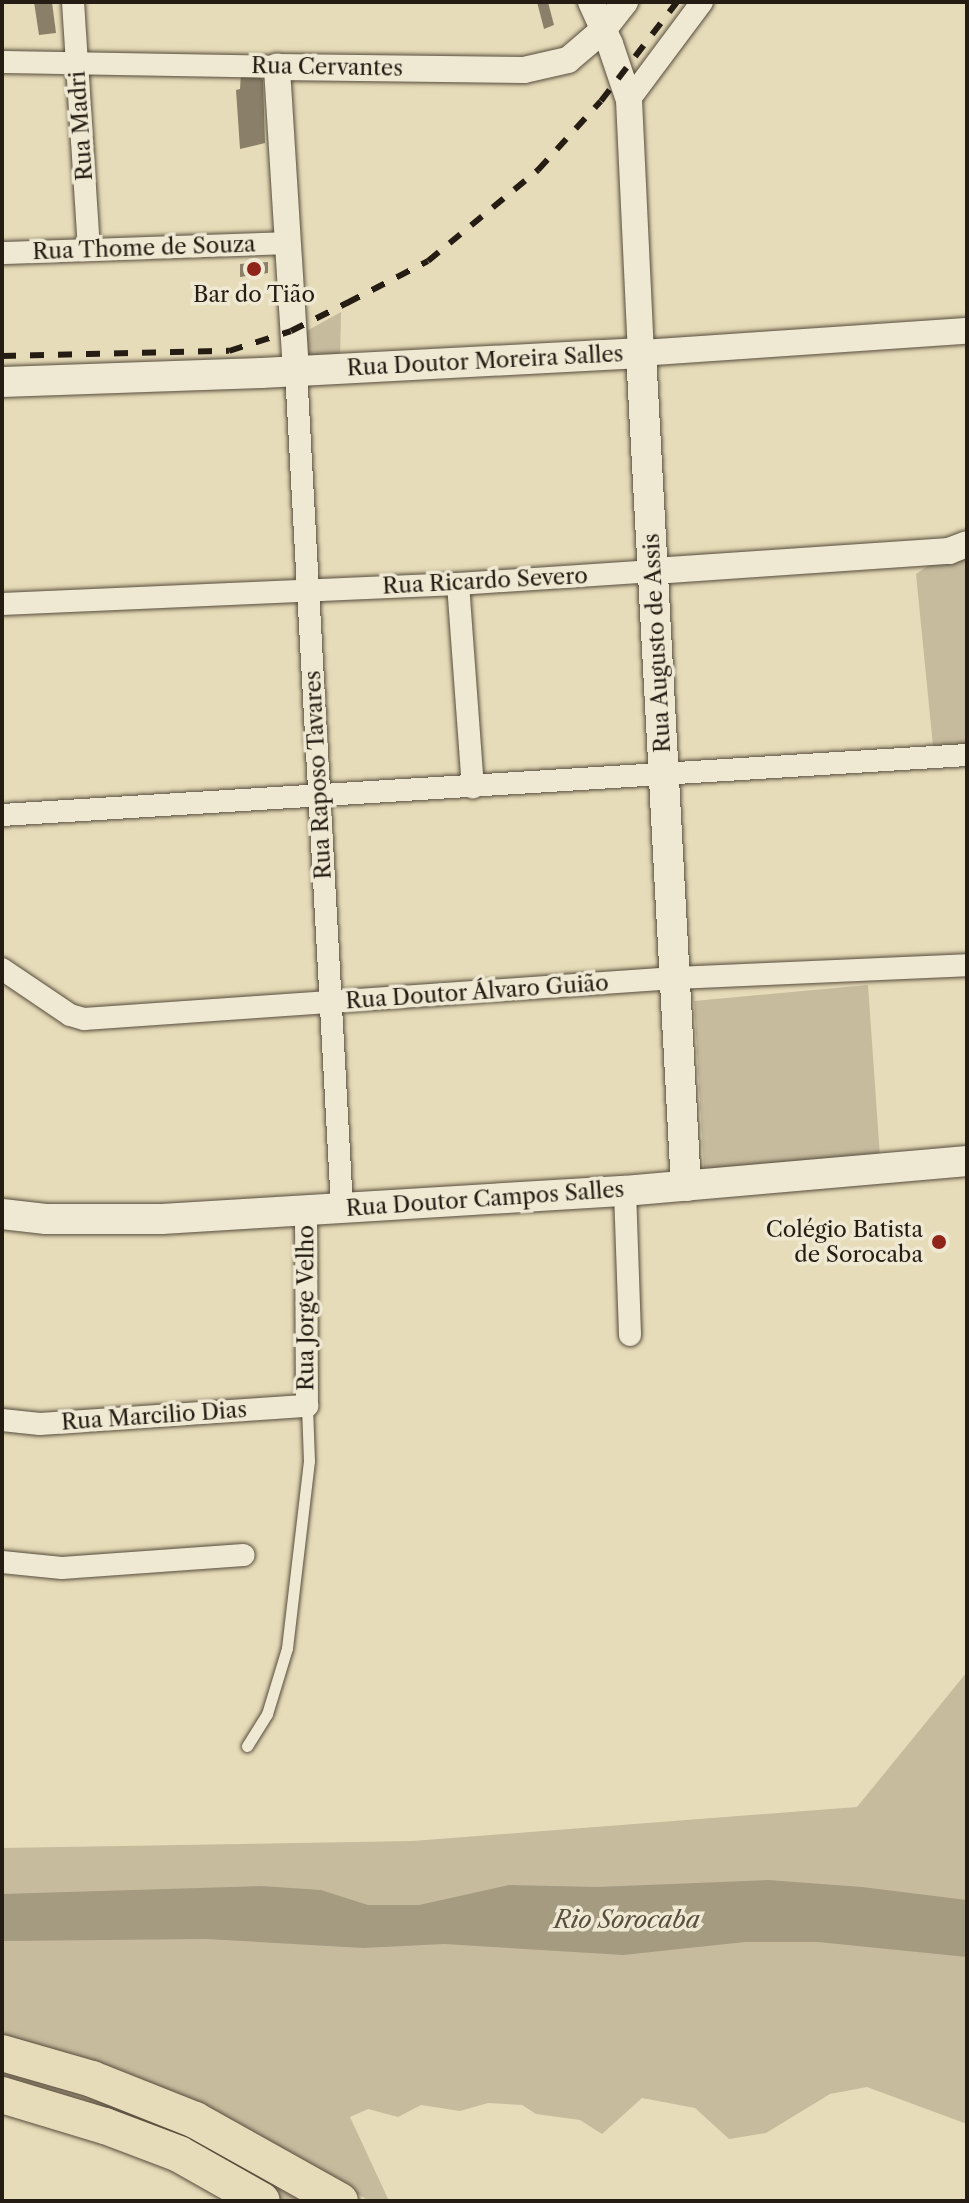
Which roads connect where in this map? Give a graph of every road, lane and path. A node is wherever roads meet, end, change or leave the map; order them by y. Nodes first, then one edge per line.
1 (73, 2) edge
2 (591, 2) edge
3 (625, 2) edge
4 (702, 2) edge
5 (603, 30) junction
6 (2, 62) edge
7 (77, 62) junction
8 (277, 67) junction
9 (629, 100) junction
10 (286, 243) junction
11 (89, 249) junction
12 (2, 253) edge
13 (967, 331) edge
14 (641, 353) junction
15 (294, 357) junction
16 (2, 382) edge
17 (967, 544) edge
18 (654, 571) junction
19 (458, 584) junction
20 (308, 591) junction
21 (2, 604) edge
22 (967, 755) edge
23 (665, 774) junction
24 (473, 787) junction
25 (319, 796) junction
26 (2, 815) edge
27 (967, 965) edge
28 (2, 969) edge
29 (675, 978) junction
30 (331, 1002) junction
31 (967, 1161) edge
32 (686, 1186) junction
33 (625, 1191) junction
34 (342, 1208) junction
35 (306, 1211) junction
36 (3, 1217) edge
37 (630, 1335) dead end
38 (307, 1406) junction
39 (2, 1420) edge
40 (244, 1555) dead end
41 (2, 1562) edge
42 (247, 1746) dead end
43 (2, 2053) edge
44 (2, 2095) edge
45 (262, 2201) edge
46 (340, 2201) edge

1 - 7 street, Rua Madri
2 - 5 street, Rua Augusto de Assis
3 - 5 street, Rua Cervantes
4 - 9 street
5 - 8 street, Rua Cervantes
5 - 9 street, Rua Augusto de Assis
6 - 7 street, Rua Cervantes
7 - 8 street, Rua Cervantes
7 - 11 street, Rua Madri
8 - 10 street, Rua Raposo Tavares
9 - 14 street, Rua Augusto de Assis
10 - 11 street, Rua Thome de Souza
10 - 15 street, Rua Raposo Tavares
11 - 12 street, Rua Thome de Souza
13 - 14 street, Rua Doutor Moreira Salles
14 - 15 main road, Rua Doutor Moreira Salles
14 - 18 main road, Rua Augusto de Assis
15 - 16 main road, Rua Doutor Moreira Salles
15 - 20 street, Rua Raposo Tavares
17 - 18 street, Rua Ricardo Severo
18 - 19 street, Rua Ricardo Severo
18 - 23 main road, Rua Augusto de Assis
19 - 20 street, Rua Ricardo Severo
19 - 24 street
20 - 21 street, Rua Ricardo Severo
20 - 25 street, Rua Raposo Tavares
22 - 23 street
23 - 24 street
23 - 29 main road, Rua Augusto de Assis
24 - 25 street
25 - 26 street
25 - 30 street, Rua Raposo Tavares
27 - 29 street, Rua Doutor Álvaro Guião
28 - 30 street, Rua Doutor Álvaro Guião
29 - 30 street, Rua Doutor Álvaro Guião
29 - 32 main road, Rua Augusto de Assis
30 - 34 street, Rua Raposo Tavares
31 - 32 main road, Rua Doutor Campos Salles
32 - 33 main road, Rua Doutor Campos Salles
33 - 34 main road, Rua Doutor Campos Salles
33 - 37 street
34 - 35 main road, Rua Doutor Campos Salles
35 - 36 main road, Rua Doutor Campos Salles
35 - 38 street, Rua Jorge Velho
38 - 39 street, Rua Marcilio Dias
38 - 42 lane
40 - 41 street
43 - 46 highway
44 - 45 highway

